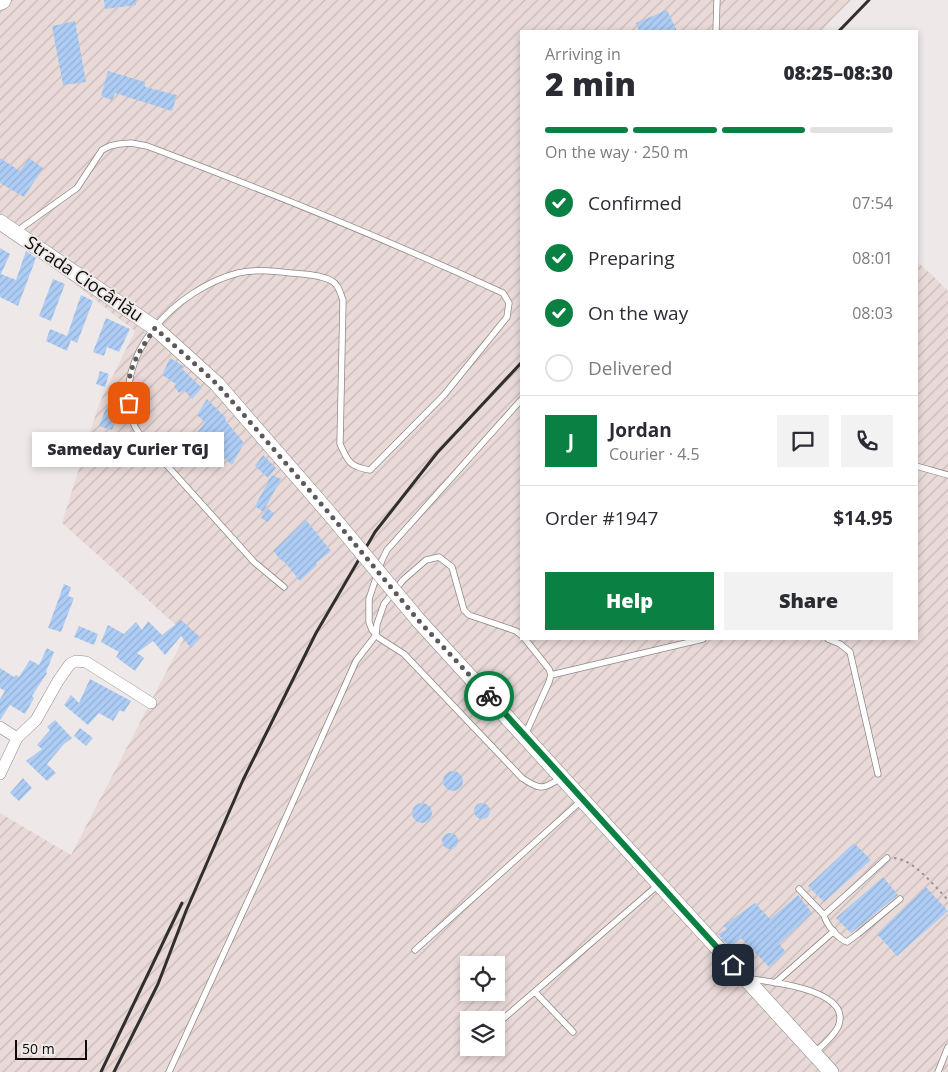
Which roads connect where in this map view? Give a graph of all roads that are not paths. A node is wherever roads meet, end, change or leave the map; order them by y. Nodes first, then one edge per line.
1 (717, 0) edge
2 (716, 30) edge
3 (0, 222) edge
4 (15, 233) junction
5 (155, 328) junction
6 (520, 401) edge
7 (918, 467) edge
8 (948, 475) edge
9 (284, 587) dead end
10 (376, 634) junction
11 (520, 634) edge
12 (525, 640) edge
13 (699, 640) edge
14 (830, 640) edge
15 (551, 675) junction
16 (151, 703) dead end
17 (0, 727) edge
18 (525, 736) junction
19 (17, 738) junction
20 (0, 774) edge
21 (878, 774) dead end
22 (563, 777) junction
23 (584, 799) junction
24 (887, 858) road end
25 (659, 884) junction
26 (799, 889) dead end
27 (900, 899) dead end
28 (824, 915) junction
29 (834, 931) junction
30 (415, 950) dead end
31 (746, 979) junction
32 (774, 983) junction
33 (535, 992) junction
34 (505, 1017) edge
35 (573, 1032) dead end
36 (948, 1047) edge
37 (814, 1053) junction
38 (169, 1072) edge
39 (831, 1072) edge
40 (938, 1072) edge

1 - 2 lane
3 - 4 main road, Strada Ciocârlău
4 - 5 main road, Strada Ciocârlău
4 - 5 lane
5 - 9 lane
5 - 18 main road, Strada Ciocârlău, bridge
6 - 10 lane
7 - 8 lane
10 - 11 lane
10 - 22 lane
10 - 38 lane
12 - 15 lane
13 - 15 lane
14 - 21 lane
15 - 18 lane
16 - 19 street
17 - 19 street
18 - 22 main road, Strada Ciocârlău
19 - 20 street
22 - 23 main road, Strada Ciocârlău
23 - 25 main road, Strada Ciocârlău
23 - 30 lane
24 - 28 lane
25 - 31 main road, Strada Ciocârlău
25 - 33 lane
26 - 28 lane
27 - 29 lane
28 - 29 lane
29 - 32 lane
31 - 32 lane
31 - 37 main road, Strada Ciocârlău
32 - 37 lane
33 - 34 lane
33 - 35 lane
36 - 40 lane
37 - 39 main road, Strada Ciocârlău

